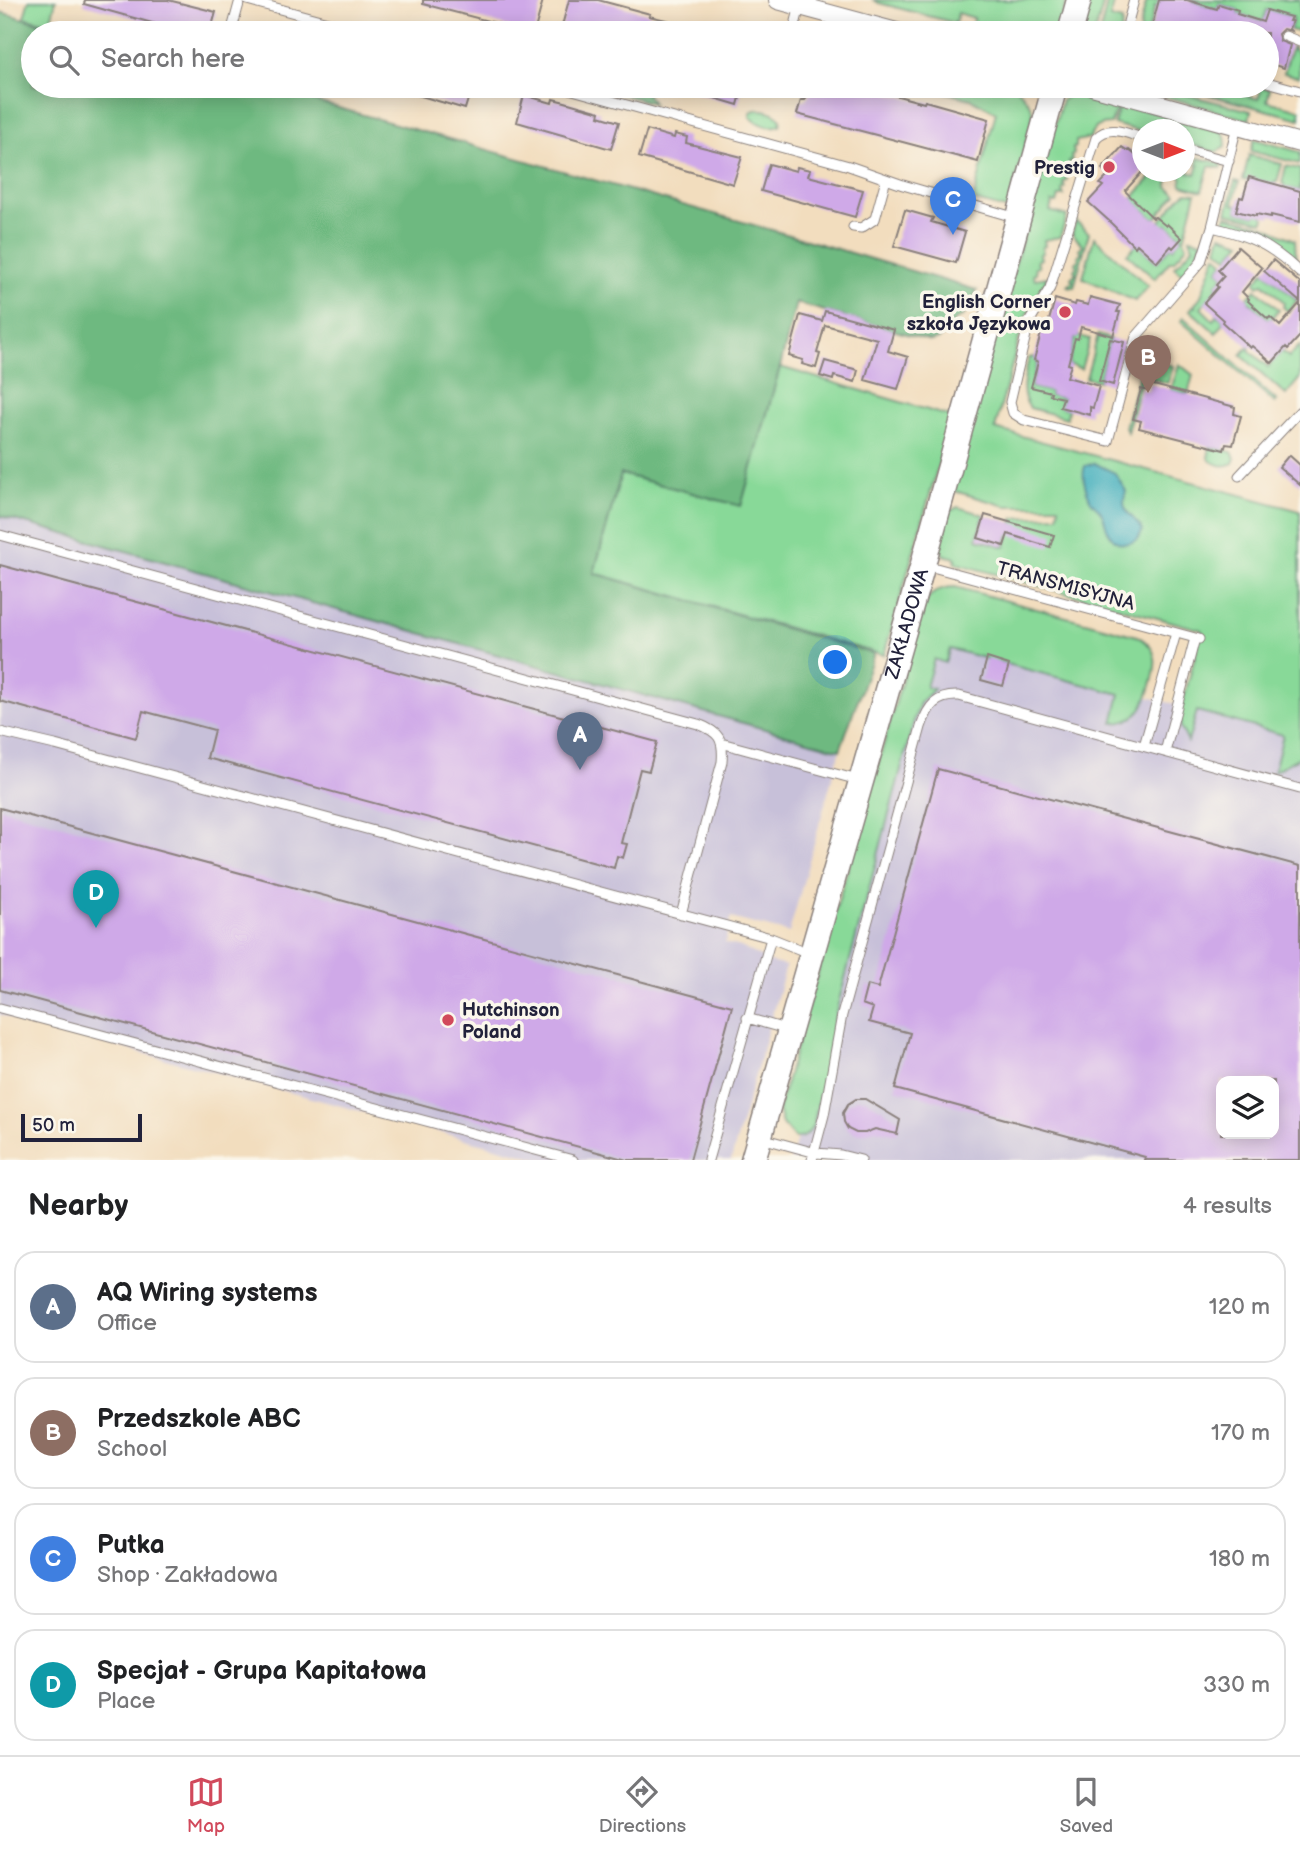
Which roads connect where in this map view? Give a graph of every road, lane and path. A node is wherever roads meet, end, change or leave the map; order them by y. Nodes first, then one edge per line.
1 (240, 0) edge
2 (247, 0) edge
3 (778, 0) edge
4 (1079, 0) edge
5 (1134, 0) edge
6 (800, 6) junction
7 (842, 8) edge
8 (234, 21) edge
9 (324, 21) edge
10 (796, 21) edge
11 (872, 21) edge
12 (1073, 21) edge
13 (1128, 21) edge
14 (1285, 36) dead end
15 (1300, 42) edge
16 (1279, 85) edge
17 (1300, 91) edge
18 (602, 98) edge
19 (1052, 98) edge
20 (1136, 98) edge
21 (1237, 126) junction
22 (1132, 135) edge
23 (1300, 143) edge
24 (1195, 152) edge
25 (1229, 160) junction
26 (886, 179) junction
27 (1019, 219) junction
28 (853, 227) dead end
29 (1212, 227) junction
30 (1300, 273) edge
31 (1300, 411) edge
32 (1240, 476) dead end
33 (0, 535) edge
34 (923, 564) junction
35 (1176, 633) junction
36 (0, 732) edge
37 (721, 743) junction
38 (1144, 746) junction
39 (1165, 752) junction
40 (860, 780) junction
41 (1300, 789) edge
42 (681, 914) junction
43 (771, 937) junction
44 (811, 954) junction
45 (0, 1007) edge
46 (747, 1018) junction
47 (790, 1031) junction
48 (756, 1149) edge
49 (814, 1156) edge
50 (573, 1160) edge
51 (708, 1160) edge
52 (861, 1160) edge

1 - 8 lane
2 - 9 lane
3 - 6 street
4 - 12 street
5 - 13 lane
6 - 7 street
6 - 10 lane
7 - 11 street
14 - 15 lane
16 - 17 lane
18 - 26 lane
19 - 27 street, ZAKŁADOWA
20 - 21 street
21 - 23 street
21 - 25 lane
22 - 29 lane
24 - 25 lane
25 - 29 lane
26 - 27 lane
26 - 28 lane
27 - 34 street, ZAKŁADOWA
29 - 30 lane
31 - 32 lane
33 - 37 lane
34 - 35 lane, TRANSMISYJNA
34 - 40 street, ZAKŁADOWA
35 - 38 lane
35 - 39 lane, TRANSMISYJNA
36 - 42 lane
37 - 40 lane
37 - 42 lane
38 - 39 lane
38 - 49 lane
39 - 41 lane
40 - 44 street, ZAKŁADOWA
42 - 43 lane
43 - 44 lane
43 - 46 lane
44 - 47 street, ZAKŁADOWA
45 - 50 lane
46 - 47 lane
46 - 51 lane
47 - 48 street, ZAKŁADOWA
48 - 49 lane
49 - 52 lane

